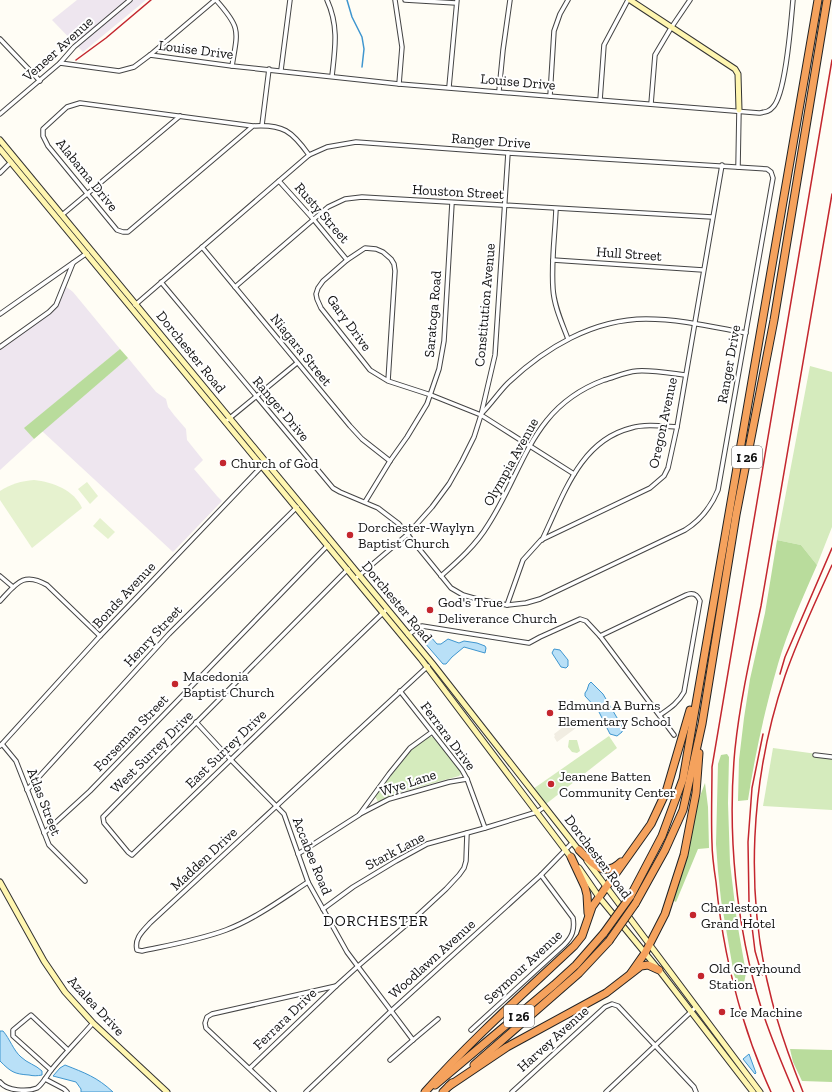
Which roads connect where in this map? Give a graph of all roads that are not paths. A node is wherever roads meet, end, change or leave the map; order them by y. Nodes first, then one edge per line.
1 (130, 0) edge
2 (216, 0) edge
3 (290, 0) edge
4 (327, 0) edge
5 (395, 0) edge
6 (405, 0) edge
7 (510, 0) edge
8 (568, 0) edge
9 (629, 0) edge
10 (690, 0) edge
11 (793, 0) edge
12 (818, 0) edge
13 (828, 0) edge
14 (457, 2) edge
15 (671, 28) junction
16 (0, 39) edge
17 (150, 55) junction
18 (60, 63) junction
19 (232, 66) junction
20 (269, 69) junction
21 (281, 70) junction
22 (332, 76) junction
23 (40, 81) junction
24 (399, 84) junction
25 (449, 87) junction
26 (499, 91) junction
27 (550, 96) junction
28 (600, 100) junction
29 (651, 104) junction
30 (739, 110) junction
31 (0, 114) edge
32 (180, 116) junction
33 (262, 125) junction
34 (253, 126) junction
35 (0, 140) edge
36 (0, 149) edge
37 (508, 153) junction
38 (309, 155) junction
39 (13, 160) junction
40 (722, 165) junction
41 (738, 167) junction
42 (0, 173) edge
43 (279, 181) junction
44 (88, 193) junction
45 (452, 203) junction
46 (505, 205) junction
47 (556, 209) junction
48 (62, 215) junction
49 (712, 217) junction
50 (314, 220) junction
51 (202, 248) junction
52 (91, 250) junction
53 (86, 254) junction
54 (347, 260) junction
55 (553, 260) junction
56 (73, 263) junction
57 (703, 270) junction
58 (161, 282) junction
59 (235, 287) junction
60 (136, 304) junction
61 (131, 308) junction
62 (0, 314) edge
63 (694, 323) junction
64 (746, 333) junction
65 (568, 339) junction
66 (0, 347) edge
67 (297, 363) junction
68 (685, 375) junction
69 (388, 381) junction
70 (431, 395) junction
71 (256, 396) junction
72 (481, 415) junction
73 (230, 418) junction
74 (225, 422) junction
75 (677, 427) junction
76 (530, 446) junction
77 (390, 461) junction
78 (266, 462) junction
79 (261, 466) junction
80 (574, 474) junction
81 (365, 502) junction
82 (301, 504) junction
83 (296, 508) junction
84 (408, 534) junction
85 (542, 540) junction
86 (331, 541) junction
87 (327, 546) junction
88 (349, 568) junction
89 (0, 576) edge
90 (441, 576) junction
91 (357, 577) junction
92 (13, 587) junction
93 (0, 601) edge
94 (508, 605) junction
95 (385, 611) junction
96 (100, 636) junction
97 (600, 636) junction
98 (406, 637) junction
99 (705, 653) junction
100 (432, 663) junction
101 (427, 667) junction
102 (400, 691) junction
103 (660, 715) junction
104 (196, 722) junction
105 (702, 724) junction
106 (432, 732) junction
107 (674, 734) dead end
108 (1, 745) edge
109 (815, 755) dead end
110 (832, 757) edge
111 (231, 760) junction
112 (467, 779) junction
113 (27, 790) junction
114 (277, 806) junction
115 (544, 807) junction
116 (537, 812) junction
117 (359, 815) junction
118 (485, 828) junction
119 (44, 833) junction
120 (467, 833) junction
121 (573, 842) junction
122 (565, 849) junction
123 (579, 850) junction
124 (633, 851) junction
125 (298, 854) junction
126 (132, 855) joint
127 (571, 857) junction
128 (541, 875) junction
129 (85, 881) dead end
130 (0, 882) edge
131 (308, 882) junction
132 (607, 888) junction
133 (599, 897) junction
134 (323, 910) junction
135 (589, 920) junction
136 (650, 945) junction
137 (645, 953) junction
138 (357, 967) junction
139 (659, 970) junction
140 (631, 973) junction
141 (336, 986) junction
142 (696, 1007) junction
143 (391, 1011) junction
144 (691, 1012) junction
145 (438, 1019) dead end
146 (93, 1023) junction
147 (471, 1030) dead end
148 (414, 1040) junction
149 (655, 1046) junction
150 (68, 1050) junction
151 (390, 1060) dead end
152 (250, 1068) junction
153 (51, 1070) junction
154 (45, 1079) junction
155 (0, 1082) edge
156 (449, 1086) junction
157 (67, 1092) edge
158 (167, 1092) edge
159 (274, 1092) edge
160 (306, 1092) edge
161 (425, 1092) edge
162 (428, 1092) edge
163 (443, 1092) edge
164 (512, 1092) edge
165 (606, 1092) edge
166 (696, 1092) edge
167 (752, 1092) edge
168 (760, 1092) edge

1 - 18 street, Veneer Avenue
2 - 17 street
2 - 19 street
3 - 21 street
4 - 22 street
5 - 24 street
6 - 14 street
7 - 26 street
8 - 27 street
9 - 15 main road
9 - 28 street
10 - 15 street
11 - 30 street, Louise Drive
12 - 99 highway, I 26
13 - 105 highway, I 26
14 - 25 street
15 - 29 street
15 - 30 main road
16 - 23 street
17 - 18 street
17 - 19 street, Louise Drive
18 - 23 street, Veneer Avenue
19 - 20 street, Louise Drive
20 - 21 street, Louise Drive
20 - 33 street
21 - 22 street, Louise Drive
22 - 24 street, Louise Drive
23 - 31 street, Veneer Avenue
24 - 25 street, Louise Drive
25 - 26 street, Louise Drive
26 - 27 street, Louise Drive
27 - 28 street, Louise Drive
28 - 29 street, Louise Drive
29 - 30 street, Louise Drive
30 - 41 street
32 - 34 street, Alabama Drive
32 - 44 street
32 - 44 street, Alabama Drive
33 - 34 street, Alabama Drive
33 - 38 street, Alabama Drive
34 - 44 street, Alabama Drive
35 - 39 main road, Dorchester Road
36 - 39 main road, Dorchester Road
37 - 38 street, Ranger Drive
37 - 40 street, Ranger Drive
37 - 46 street, Constitution Avenue
38 - 43 street, Ranger Drive
39 - 42 street
39 - 48 main road, Dorchester Road
39 - 53 main road, Dorchester Road
40 - 41 street, Ranger Drive
40 - 49 street, Oregon Avenue
41 - 64 street, Ranger Drive
43 - 50 street, Rusty Street
43 - 51 street, Ranger Drive
44 - 48 street
45 - 46 street, Houston Street
45 - 50 street, Houston Street
45 - 70 street, Saratoga Road
46 - 47 street, Houston Street
46 - 72 street, Constitution Avenue
47 - 49 street, Houston Street
47 - 55 street
48 - 52 main road, Dorchester Road
49 - 57 street, Oregon Avenue
50 - 54 street, Rusty Street
50 - 59 street, Houston Street
51 - 58 street, Ranger Drive
51 - 59 street, Niagara Street
52 - 53 street
52 - 60 main road, Dorchester Road
53 - 56 street
53 - 61 main road, Dorchester Road
54 - 69 street, Gary Drive
54 - 69 street, Gary Drive
55 - 57 street, Hull Street
55 - 65 street
56 - 62 street
56 - 66 street
57 - 63 street, Oregon Avenue
58 - 60 street, Ranger Drive
58 - 71 street, Ranger Drive
59 - 67 street, Niagara Street
60 - 61 street, Ranger Drive
60 - 73 main road, Dorchester Road
61 - 74 main road, Dorchester Road
63 - 64 street
63 - 65 street
63 - 68 street, Oregon Avenue
64 - 94 street, Ranger Drive
65 - 72 street
67 - 71 street
67 - 77 street, Niagara Street
68 - 75 street, Oregon Avenue
68 - 76 street, Olympia Avenue
69 - 70 street, Gary Drive
70 - 72 street, Gary Drive
70 - 77 street, Saratoga Road
71 - 73 street
71 - 81 street, Ranger Drive
72 - 76 street, Gary Drive
72 - 84 street, Constitution Avenue
73 - 74 street
73 - 78 main road, Dorchester Road
74 - 79 main road, Dorchester Road
75 - 80 street
75 - 85 street, Oregon Avenue
76 - 80 street, Gary Drive
76 - 90 street, Olympia Avenue
77 - 81 street, Saratoga Road
78 - 79 street, Bonds Avenue
78 - 82 main road, Dorchester Road
79 - 83 main road, Dorchester Road
79 - 96 street, Bonds Avenue
80 - 85 street
81 - 84 street, Ranger Drive
82 - 83 street, Henry Street
82 - 86 main road, Dorchester Road
83 - 87 main road, Dorchester Road
83 - 113 street, Henry Street
84 - 90 street, Ranger Drive
84 - 91 street, Constitution Avenue
85 - 94 street, Oregon Avenue
86 - 87 street, Forseman Street
86 - 88 main road, Dorchester Road
87 - 88 main road, Dorchester Road
87 - 119 street, Forseman Street
88 - 91 main road, Dorchester Road
88 - 104 street, West Surrey Drive
89 - 92 street
90 - 94 street, Ranger Drive
91 - 95 main road, Dorchester Road
92 - 93 street
92 - 96 street
95 - 98 main road, Dorchester Road
95 - 111 street, East Surrey Drive
96 - 108 street, Bonds Avenue
97 - 98 street
97 - 103 street
97 - 103 street
98 - 100 main road, Dorchester Road
98 - 101 main road, Dorchester Road
99 - 124 highway
99 - 162 highway, I 26, bridge
100 - 101 street, Madden Drive
100 - 115 main road, Dorchester Road
101 - 102 street, Madden Drive
101 - 116 main road, Dorchester Road
102 - 106 street, Ferrara Drive
102 - 114 street, Madden Drive
103 - 107 street
104 - 111 street, Accabee Road
104 - 126 street, West Surrey Drive
105 - 136 highway
105 - 156 highway, I 26, bridge
106 - 112 street, Ferrara Drive
106 - 117 street, Wye Lane
108 - 113 street, Atlas Street
109 - 110 street
111 - 114 street, Accabee Road
111 - 126 street, East Surrey Drive
112 - 117 street, Wye Lane
112 - 118 street, Ferrara Drive
113 - 119 street, Atlas Street
114 - 125 street, Accabee Road
114 - 131 street, Madden Drive
115 - 116 street
115 - 121 main road, Dorchester Road
116 - 118 street
116 - 122 main road, Dorchester Road
117 - 125 street, Wye Lane
118 - 120 street, Stark Lane
119 - 129 street, Atlas Street
120 - 134 street, Stark Lane
120 - 138 street, Ferrara Drive
121 - 122 street, Woodlawn Avenue
121 - 123 main road, Dorchester Road
122 - 127 main road, Dorchester Road
122 - 128 street, Woodlawn Avenue
123 - 124 highway
123 - 132 main road, Dorchester Road
124 - 132 highway
125 - 131 street, Accabee Road
127 - 133 main road, Dorchester Road
127 - 135 highway
128 - 143 street, Woodlawn Avenue
128 - 147 street, Seymour Avenue
130 - 146 main road, Azalea Drive
131 - 134 street, Accabee Road
132 - 133 highway
132 - 136 main road, Dorchester Road
133 - 135 highway
133 - 137 main road, Dorchester Road
134 - 138 street, Accabee Road
135 - 161 highway
136 - 137 highway
136 - 142 main road, Dorchester Road
137 - 139 main road, Dorchester Road
137 - 140 highway
138 - 141 street, Ferrara Drive
138 - 143 street, Accabee Road
139 - 140 highway
139 - 144 main road, Dorchester Road
140 - 156 highway
141 - 152 street, Ferrara Drive
141 - 152 street, Ferrara Drive
142 - 144 street
142 - 168 main road, Dorchester Road
143 - 148 street, Accabee Road
143 - 160 street, Woodlawn Avenue
144 - 149 street
144 - 167 main road, Dorchester Road
145 - 148 street
146 - 150 street
146 - 158 main road, Azalea Drive
148 - 151 street
149 - 164 street, Harvey Avenue
149 - 165 street
149 - 166 street
150 - 153 street
150 - 153 street
152 - 159 street, Ferrara Drive
153 - 154 street
154 - 155 street
154 - 157 street
156 - 163 highway, I 26

